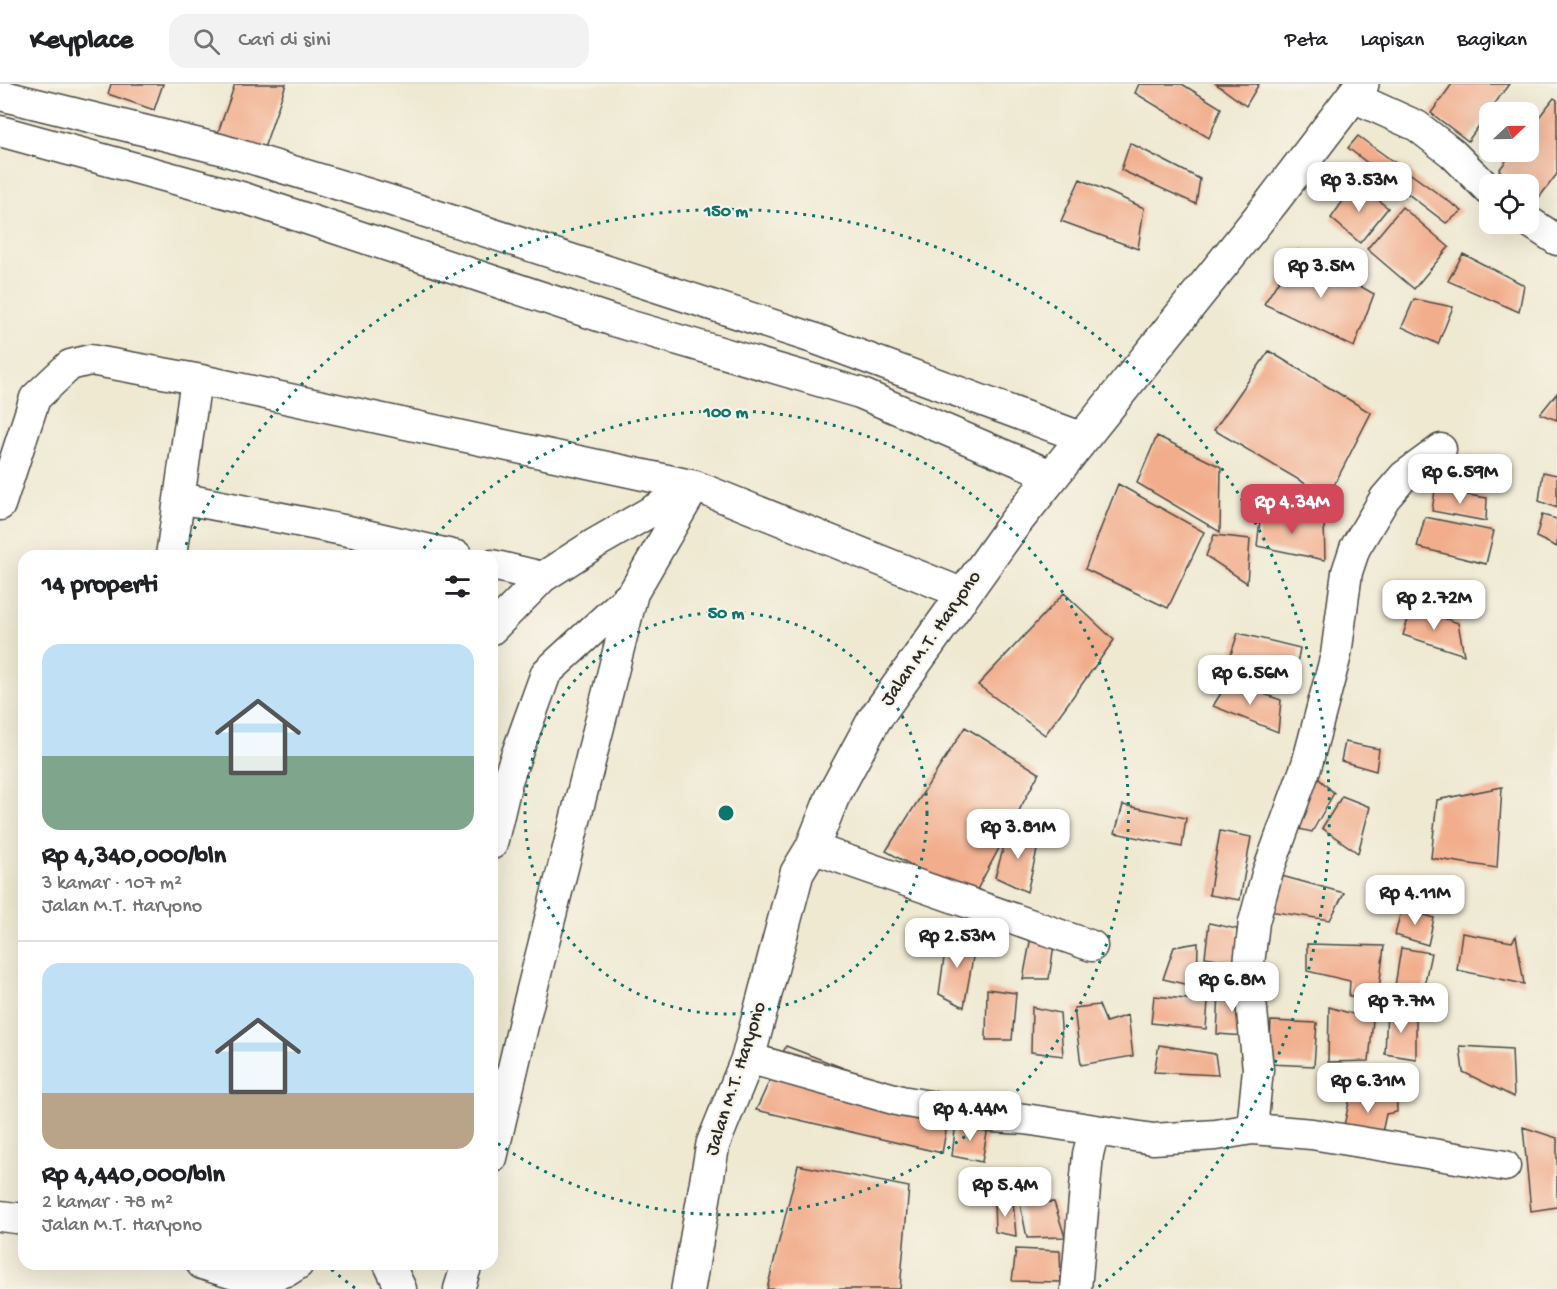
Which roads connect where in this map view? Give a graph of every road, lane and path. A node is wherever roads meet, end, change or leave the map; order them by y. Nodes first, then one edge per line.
1 (1358, 91) edge
2 (0, 95) edge
3 (56, 96) edge
4 (0, 131) edge
5 (1479, 180) edge
6 (425, 212) junction
7 (1539, 228) edge
8 (1557, 240) edge
9 (413, 254) junction
10 (196, 379) junction
11 (1081, 437) junction
12 (1441, 449) dead end
13 (1053, 476) junction
14 (695, 486) junction
15 (180, 498) junction
16 (0, 505) edge
17 (172, 550) edge
18 (431, 550) edge
19 (498, 566) edge
20 (543, 577) junction
21 (633, 593) junction
22 (964, 594) junction
23 (498, 623) edge
24 (498, 819) edge
25 (812, 848) junction
26 (1092, 946) dead end
27 (748, 1058) junction
28 (1252, 1129) junction
29 (1094, 1130) junction
30 (498, 1132) edge
31 (1505, 1166) dead end
32 (0, 1216) edge
33 (18, 1219) edge
34 (221, 1270) edge
35 (290, 1270) edge
36 (302, 1270) edge
37 (392, 1270) edge
38 (465, 1270) edge
39 (307, 1289) edge
40 (401, 1289) edge
41 (459, 1289) edge
42 (688, 1289) edge
43 (1076, 1289) edge

1 - 5 street
1 - 11 highway, Jalan M.T. Haryono
2 - 3 street
3 - 6 street
4 - 9 street
6 - 9 street
6 - 11 street
7 - 8 street
9 - 13 street
10 - 14 street
10 - 15 street
10 - 16 street
11 - 13 highway, Jalan M.T. Haryono
12 - 28 street
13 - 22 highway, Jalan M.T. Haryono
14 - 20 street
14 - 21 street
14 - 22 street
15 - 17 street
15 - 18 street
19 - 20 street
20 - 23 street
21 - 24 street
21 - 30 street
22 - 25 highway, Jalan M.T. Haryono
25 - 26 street
25 - 27 highway, Jalan M.T. Haryono
27 - 29 street
27 - 42 highway, Jalan M.T. Haryono
28 - 29 street
28 - 31 street
29 - 43 street
32 - 33 street
34 - 35 street
36 - 39 street
37 - 40 street
38 - 41 street

